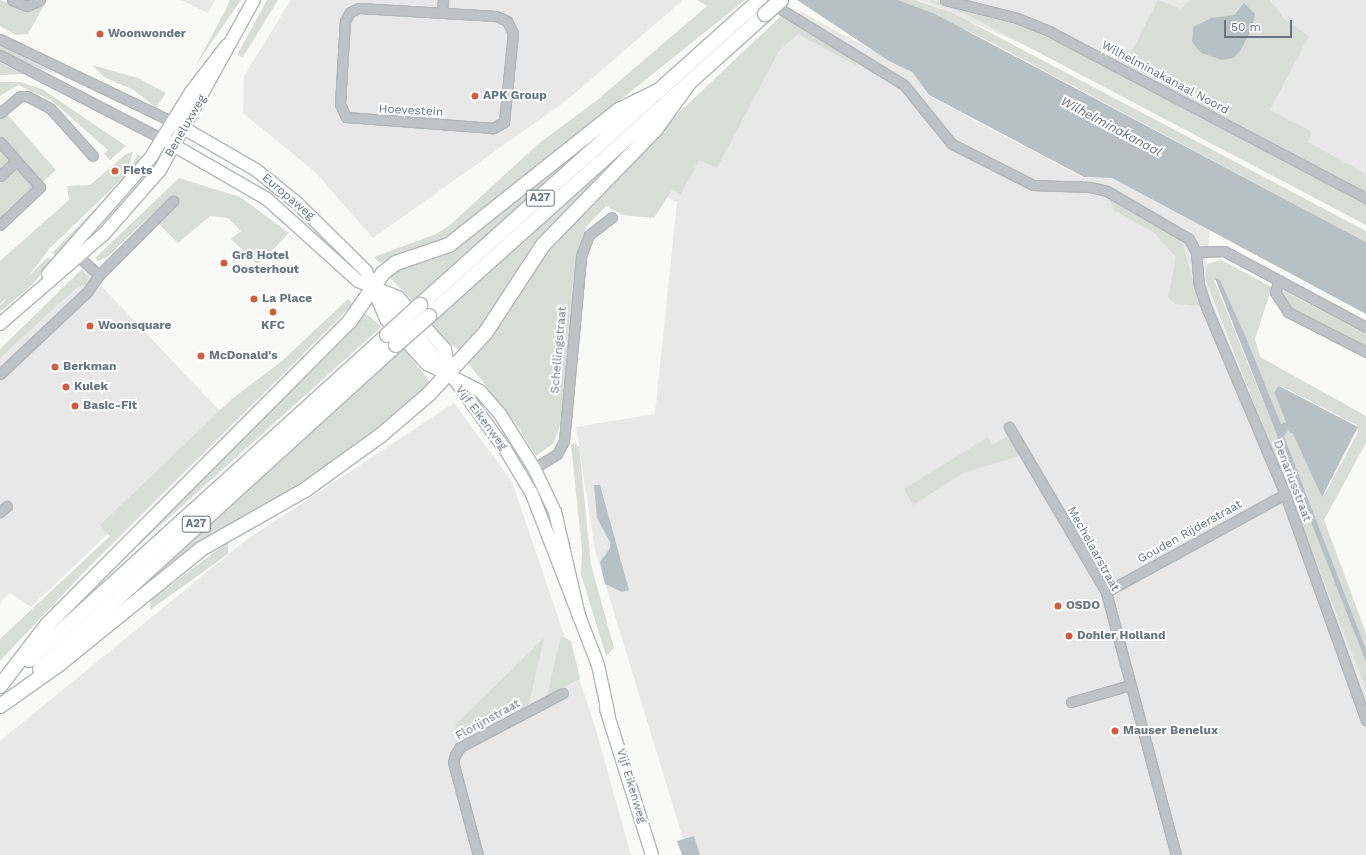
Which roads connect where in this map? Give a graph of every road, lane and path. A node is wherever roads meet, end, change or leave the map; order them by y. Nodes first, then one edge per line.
1 (12, 0) edge
2 (40, 0) edge
3 (254, 0) edge
4 (443, 0) edge
5 (766, 0) edge
6 (781, 0) edge
7 (945, 0) edge
8 (757, 4) edge
9 (442, 13) junction
10 (0, 40) edge
11 (232, 40) junction
12 (0, 54) edge
13 (689, 83) junction
14 (660, 90) junction
15 (0, 113) edge
16 (173, 122) junction
17 (184, 128) junction
18 (163, 139) junction
19 (0, 142) edge
20 (175, 145) junction
21 (93, 156) dead end
22 (16, 161) junction
23 (0, 176) edge
24 (1366, 198) edge
25 (173, 202) dead end
26 (612, 217) dead end
27 (0, 225) edge
28 (74, 252) junction
29 (1196, 252) junction
30 (99, 276) junction
31 (1278, 280) junction
32 (374, 288) junction
33 (425, 311) junction
34 (0, 324) edge
35 (1366, 327) edge
36 (392, 340) junction
37 (1366, 352) edge
38 (449, 372) junction
39 (0, 374) edge
40 (1009, 427) dead end
41 (534, 468) junction
42 (521, 476) junction
43 (1285, 494) junction
44 (1106, 592) junction
45 (579, 616) junction
46 (1130, 685) junction
47 (0, 686) edge
48 (563, 693) dead end
49 (1071, 702) dead end
50 (0, 706) edge
51 (1366, 720) edge
52 (478, 855) edge
53 (652, 855) edge
54 (1176, 855) edge

1 - 2 street
3 - 11 main road, Beneluxweg
4 - 9 street
5 - 29 street
6 - 13 highway, A27, bridge
7 - 24 street, Wilhelminakanaal Noord
8 - 14 highway, A27
9 - 9 street, Hoevestein
10 - 16 street
11 - 16 main road, Beneluxweg
11 - 17 main road, Beneluxweg
12 - 18 street
13 - 33 highway, A27
13 - 38 highway, A27
14 - 32 highway, A27
14 - 33 highway, A27
15 - 21 street
16 - 17 main road, Europaweg
16 - 18 main road, Beneluxweg
17 - 20 main road, Beneluxweg
17 - 32 main road, Europaweg
18 - 20 main road, Europaweg
18 - 28 main road, Beneluxweg
19 - 22 street
20 - 28 main road, Beneluxweg
20 - 32 main road, Europaweg
22 - 23 street
22 - 27 street
25 - 30 street
26 - 41 street, Schellingstraat
28 - 30 street
28 - 34 main road, Beneluxweg
29 - 31 street
29 - 43 street, Denariusstraat
30 - 39 street
31 - 35 street
31 - 37 street
32 - 38 main road, Europaweg
32 - 38 main road, Europaweg
32 - 47 highway, A27
33 - 36 highway, A27, bridge
36 - 47 highway, A27
36 - 50 highway, A27
38 - 41 main road, Vijf Eikenweg
38 - 42 main road, Vijf Eikenweg
38 - 50 highway, A27
40 - 44 street, Mechelaarstraat
41 - 42 street, Schellingstraat
41 - 45 main road, Vijf Eikenweg
42 - 45 main road, Vijf Eikenweg
43 - 44 street, Gouden Rijderstraat
43 - 51 street, Denariusstraat
44 - 46 street, Mechelaarstraat
45 - 53 main road, Vijf Eikenweg
46 - 49 street
46 - 54 street, Mechelaarstraat
48 - 52 street, Florijnstraat

